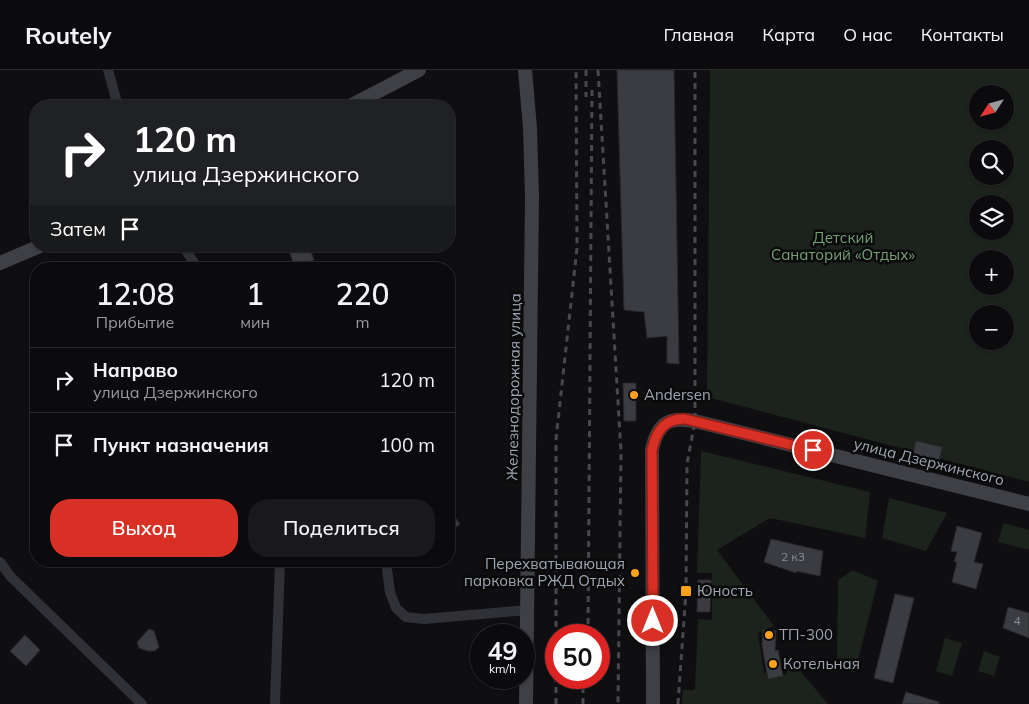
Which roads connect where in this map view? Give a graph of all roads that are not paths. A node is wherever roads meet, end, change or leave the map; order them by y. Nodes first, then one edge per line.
1 (108, 70) edge
2 (420, 70) edge
3 (525, 70) edge
4 (116, 100) edge
5 (362, 100) edge
6 (30, 250) edge
7 (0, 264) edge
8 (1029, 504) edge
9 (0, 562) edge
10 (280, 567) edge
11 (387, 567) edge
12 (527, 610) junction
13 (142, 704) edge
14 (275, 704) edge
15 (526, 704) edge
16 (653, 704) edge

1 - 4 street
2 - 5 street
3 - 12 street, Железнодорожная улица
6 - 7 street
8 - 16 street, улица Дзержинского
9 - 13 street
10 - 14 street
11 - 12 street
12 - 15 street, Железнодорожная улица

